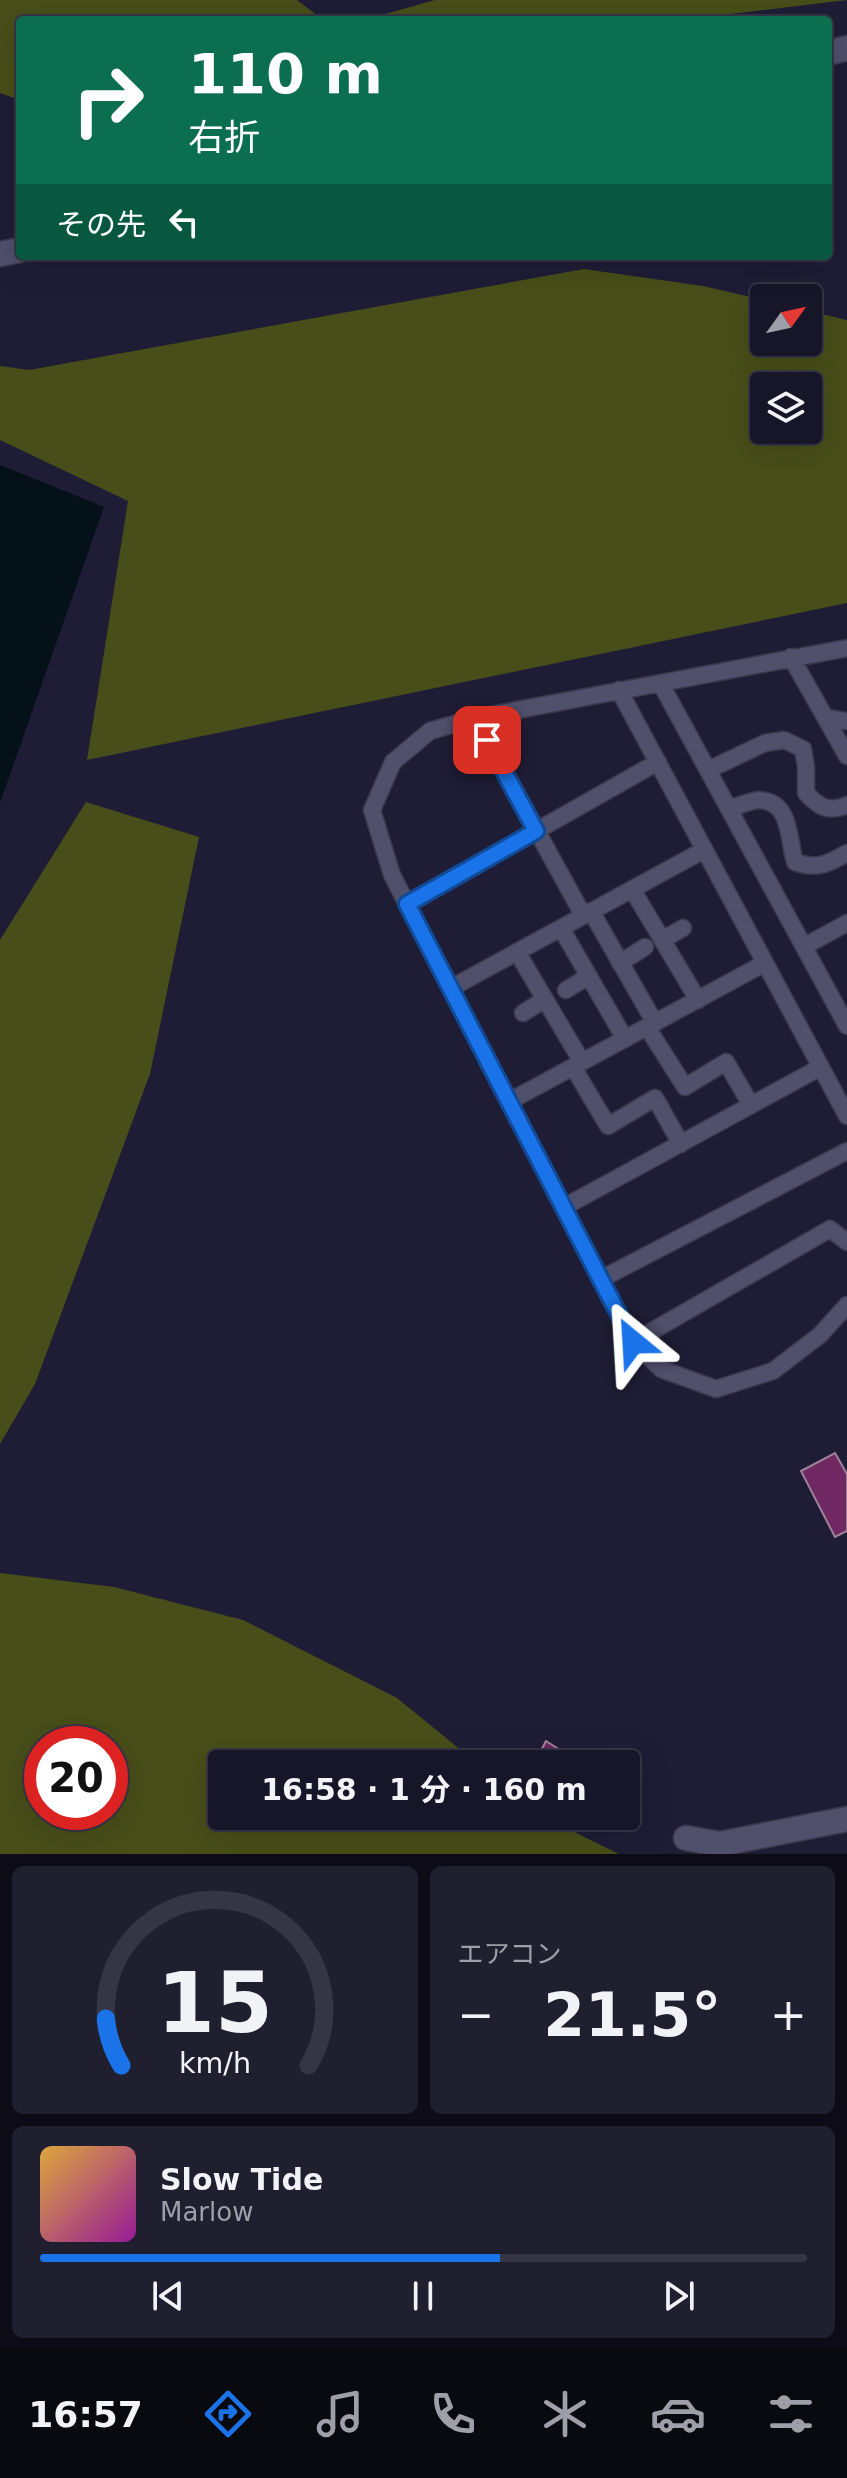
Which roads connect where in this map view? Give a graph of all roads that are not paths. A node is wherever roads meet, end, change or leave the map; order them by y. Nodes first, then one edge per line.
1 (847, 648) edge
2 (791, 657) junction
3 (661, 684) junction
4 (619, 690) junction
5 (475, 718) junction
6 (827, 718) junction
7 (847, 721) edge
8 (847, 756) edge
9 (658, 762) junction
10 (708, 770) junction
11 (847, 805) edge
12 (729, 809) junction
13 (536, 831) junction
14 (704, 850) junction
15 (847, 853) edge
16 (632, 889) junction
17 (407, 904) junction
18 (587, 913) junction
19 (847, 923) edge
20 (561, 928) junction
21 (683, 928) dead end
22 (662, 940) junction
23 (805, 946) junction
24 (645, 947) dead end
25 (517, 952) junction
26 (620, 963) junction
27 (765, 963) junction
28 (589, 976) junction
29 (451, 988) junction
30 (566, 990) dead end
31 (545, 999) junction
32 (698, 1000) junction
33 (523, 1013) dead end
34 (651, 1025) junction
35 (847, 1026) edge
36 (625, 1039) junction
37 (578, 1064) junction
38 (821, 1067) junction
39 (510, 1101) junction
40 (751, 1105) junction
41 (847, 1116) edge
42 (681, 1144) junction
43 (847, 1151) edge
44 (564, 1207) junction
45 (847, 1242) edge
46 (601, 1279) junction
47 (847, 1305) edge
48 (633, 1342) junction
49 (847, 1819) edge
50 (686, 1838) dead end

1 - 2 lane
2 - 3 lane
2 - 6 lane
3 - 4 lane
3 - 10 lane
4 - 5 lane
4 - 9 lane
5 - 13 lane
5 - 17 lane
6 - 7 lane
6 - 8 lane
9 - 13 lane
9 - 14 lane
10 - 11 lane
10 - 12 lane
12 - 15 lane
12 - 23 lane
13 - 17 lane
13 - 18 lane
14 - 16 lane
14 - 27 lane
16 - 18 lane
16 - 22 lane
17 - 29 lane
18 - 20 lane
18 - 26 lane
19 - 23 lane
20 - 25 lane
20 - 28 lane
21 - 22 lane
22 - 32 lane
23 - 35 lane
24 - 26 lane
25 - 29 lane
25 - 31 lane
26 - 34 lane
27 - 32 lane
27 - 38 lane
28 - 30 lane
28 - 36 lane
29 - 39 lane
31 - 33 lane
31 - 37 lane
32 - 34 lane
34 - 36 lane
34 - 40 lane
36 - 37 lane
37 - 39 lane
37 - 42 lane
38 - 40 lane
38 - 41 lane
39 - 44 lane
40 - 42 lane
42 - 44 lane
43 - 46 lane
44 - 46 lane
45 - 48 lane
46 - 48 lane
47 - 48 lane
49 - 50 street

